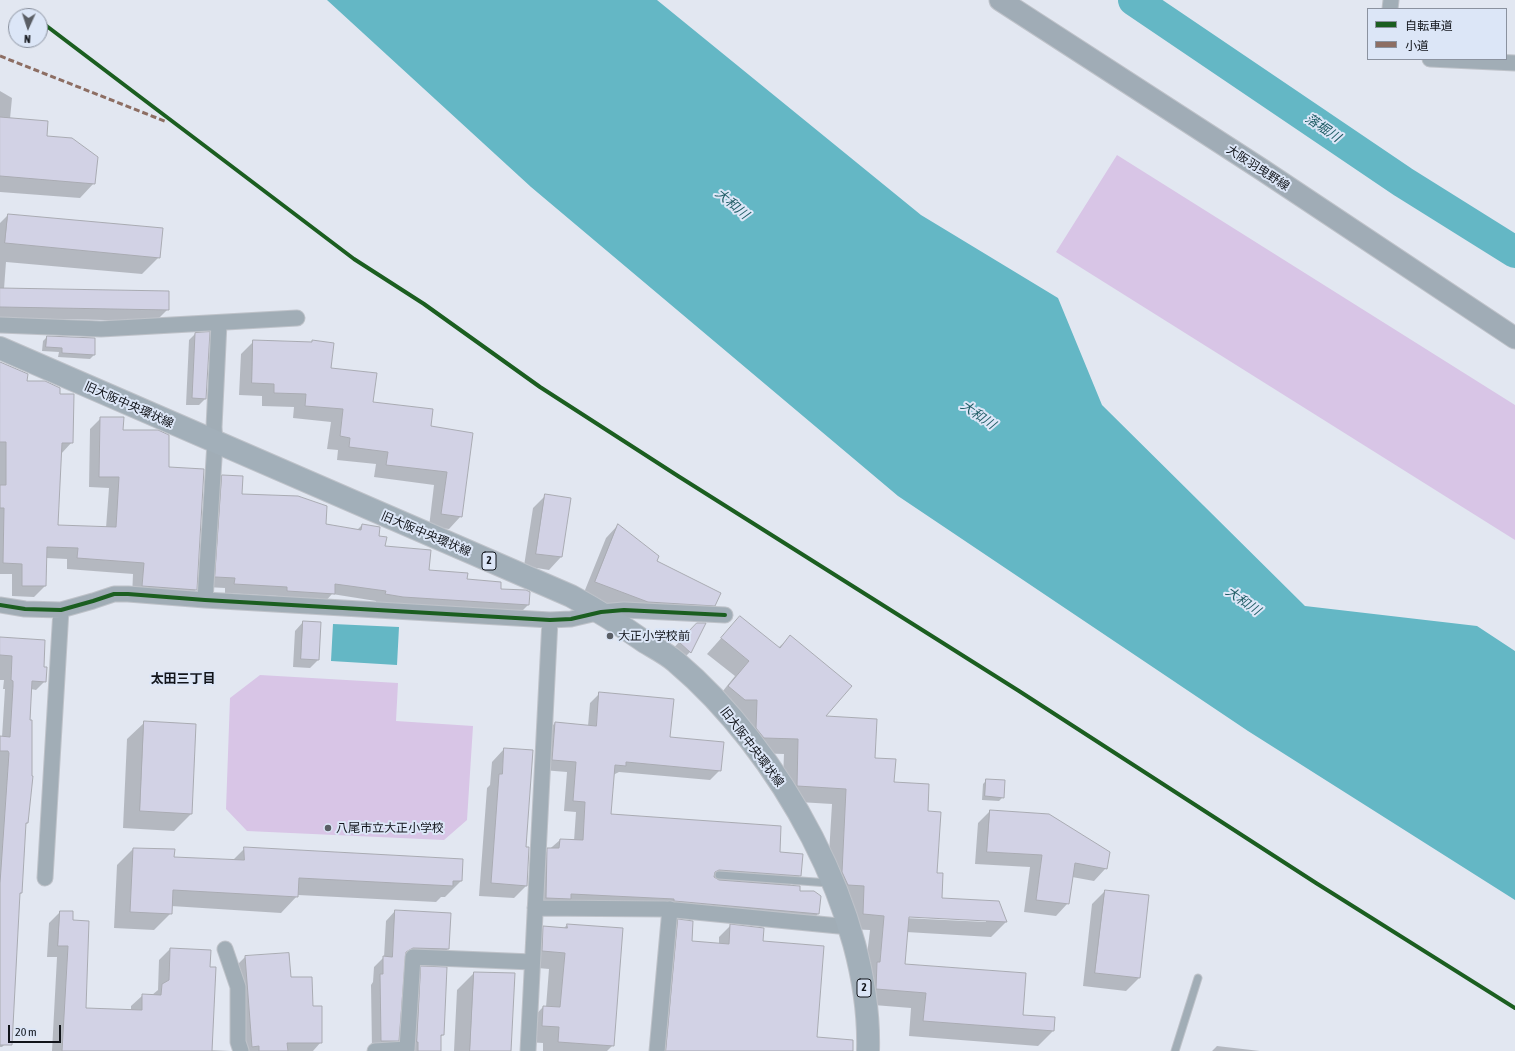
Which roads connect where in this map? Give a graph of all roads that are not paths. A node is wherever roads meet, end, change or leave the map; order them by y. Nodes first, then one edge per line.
1 (1000, 0) edge
2 (1451, 60) edge
3 (1515, 63) edge
4 (296, 318) dead end
5 (219, 323) junction
6 (0, 325) edge
7 (1515, 338) edge
8 (0, 348) edge
9 (215, 443) junction
10 (205, 600) junction
11 (0, 604) edge
12 (61, 610) junction
13 (601, 612) junction
14 (725, 615) dead end
15 (550, 620) junction
16 (719, 875) dead end
17 (45, 878) dead end
18 (832, 883) junction
19 (535, 908) junction
20 (670, 909) junction
21 (849, 927) junction
22 (225, 949) dead end
23 (532, 962) junction
24 (1198, 978) dead end
25 (241, 1051) edge
26 (376, 1051) edge
27 (528, 1051) edge
28 (657, 1051) edge
29 (868, 1051) edge
30 (1175, 1051) edge

1 - 7 main road, 大阪羽曳野線
2 - 3 street
4 - 5 street
5 - 6 street
5 - 9 street
8 - 9 main road, 旧大阪中央環状線 / 2
9 - 10 street
9 - 13 main road, 旧大阪中央環状線 / 2
10 - 12 street
10 - 15 street
11 - 12 street
12 - 17 street
13 - 14 street
13 - 15 street
13 - 18 main road, 旧大阪中央環状線 / 2
15 - 19 street
16 - 18 lane
18 - 21 main road, 旧大阪中央環状線 / 2
19 - 20 street
19 - 23 street
20 - 21 street
20 - 28 street
21 - 29 main road, 旧大阪中央環状線 / 2
22 - 25 street
23 - 26 street
23 - 27 street
24 - 30 lane

